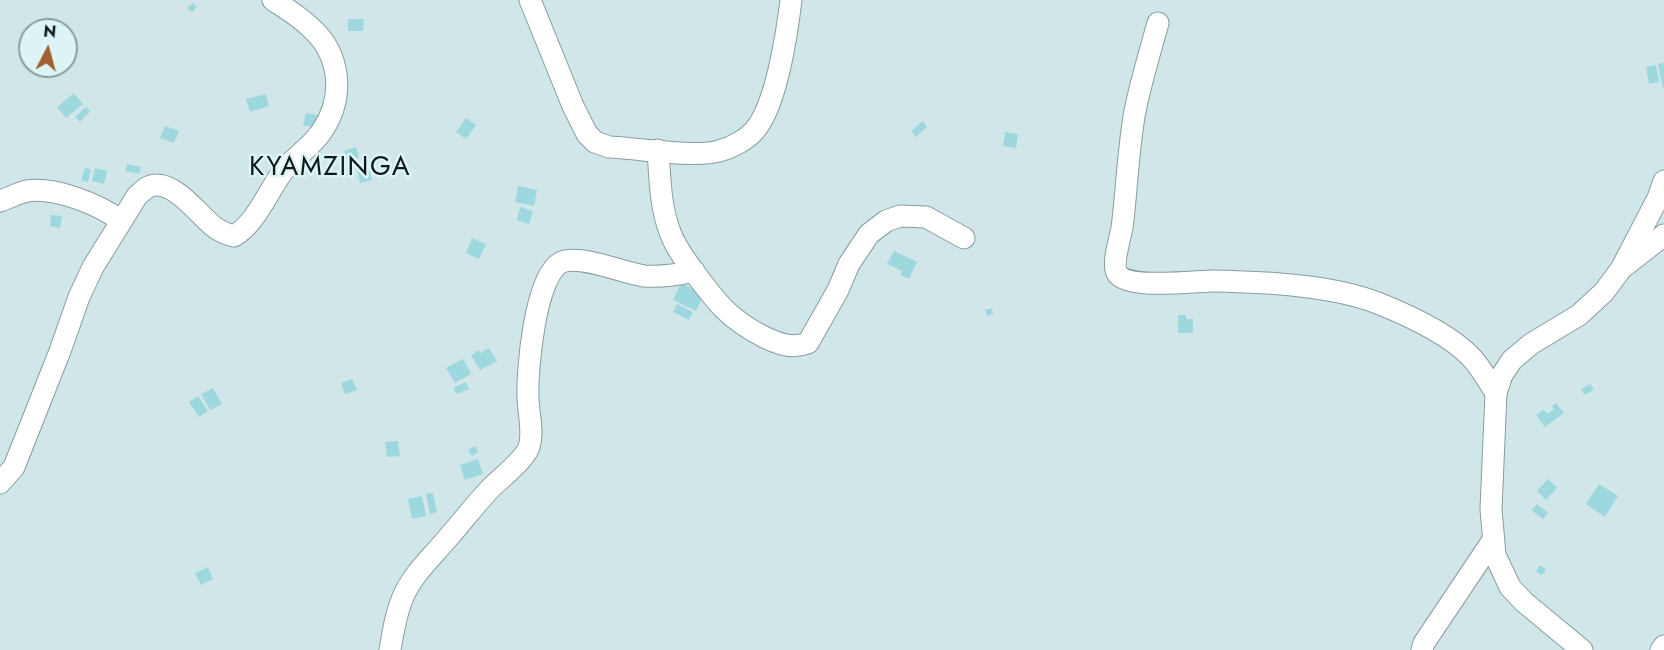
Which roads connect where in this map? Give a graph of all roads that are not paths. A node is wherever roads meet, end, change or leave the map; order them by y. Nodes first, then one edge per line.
1 (273, 0) edge
2 (530, 0) edge
3 (791, 0) edge
4 (1158, 23) dead end
5 (658, 150) junction
6 (1664, 181) edge
7 (0, 201) edge
8 (122, 221) junction
9 (1664, 236) edge
10 (964, 238) dead end
11 (1621, 269) junction
12 (694, 271) junction
13 (1496, 393) junction
14 (0, 483) edge
15 (1493, 540) junction
16 (1664, 646) edge
17 (390, 650) edge
18 (1422, 650) edge
19 (1582, 650) edge
20 (1661, 650) edge

1 - 8 street
2 - 5 street
3 - 5 street
4 - 13 street
5 - 12 street
6 - 11 street
7 - 8 street
8 - 14 street
9 - 11 street
10 - 12 street
11 - 13 street
12 - 17 street
13 - 15 street
15 - 18 street
15 - 19 street
16 - 20 street

